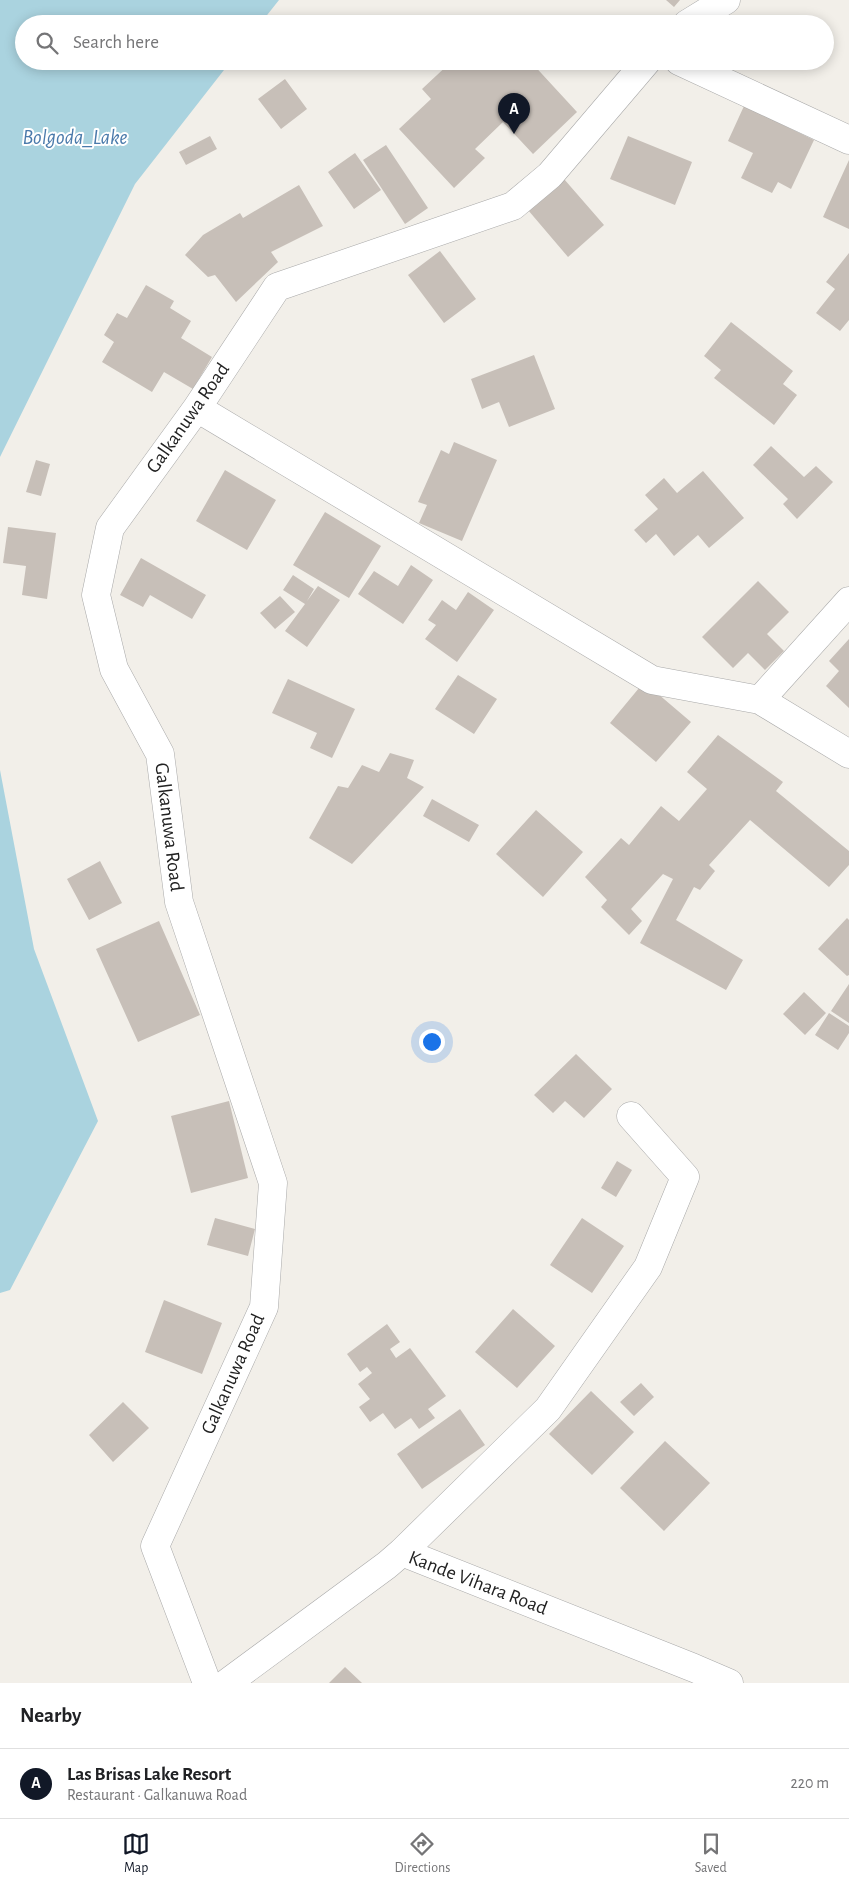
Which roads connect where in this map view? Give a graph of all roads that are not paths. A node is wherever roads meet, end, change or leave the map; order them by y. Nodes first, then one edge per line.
1 (726, 0) edge
2 (702, 15) edge
3 (639, 70) edge
4 (698, 70) edge
5 (849, 140) edge
6 (197, 408) junction
7 (849, 602) edge
8 (760, 700) junction
9 (849, 754) edge
10 (631, 1116) dead end
11 (402, 1552) junction
12 (207, 1683) edge
13 (227, 1683) edge
14 (729, 1683) edge

1 - 2 street
3 - 6 street, Galkanuwa Road
4 - 5 street
6 - 8 street
6 - 12 street, Galkanuwa Road
7 - 8 street
8 - 9 street
10 - 11 street
11 - 13 street, Kande Vihara Road
11 - 14 street, Kande Vihara Road

